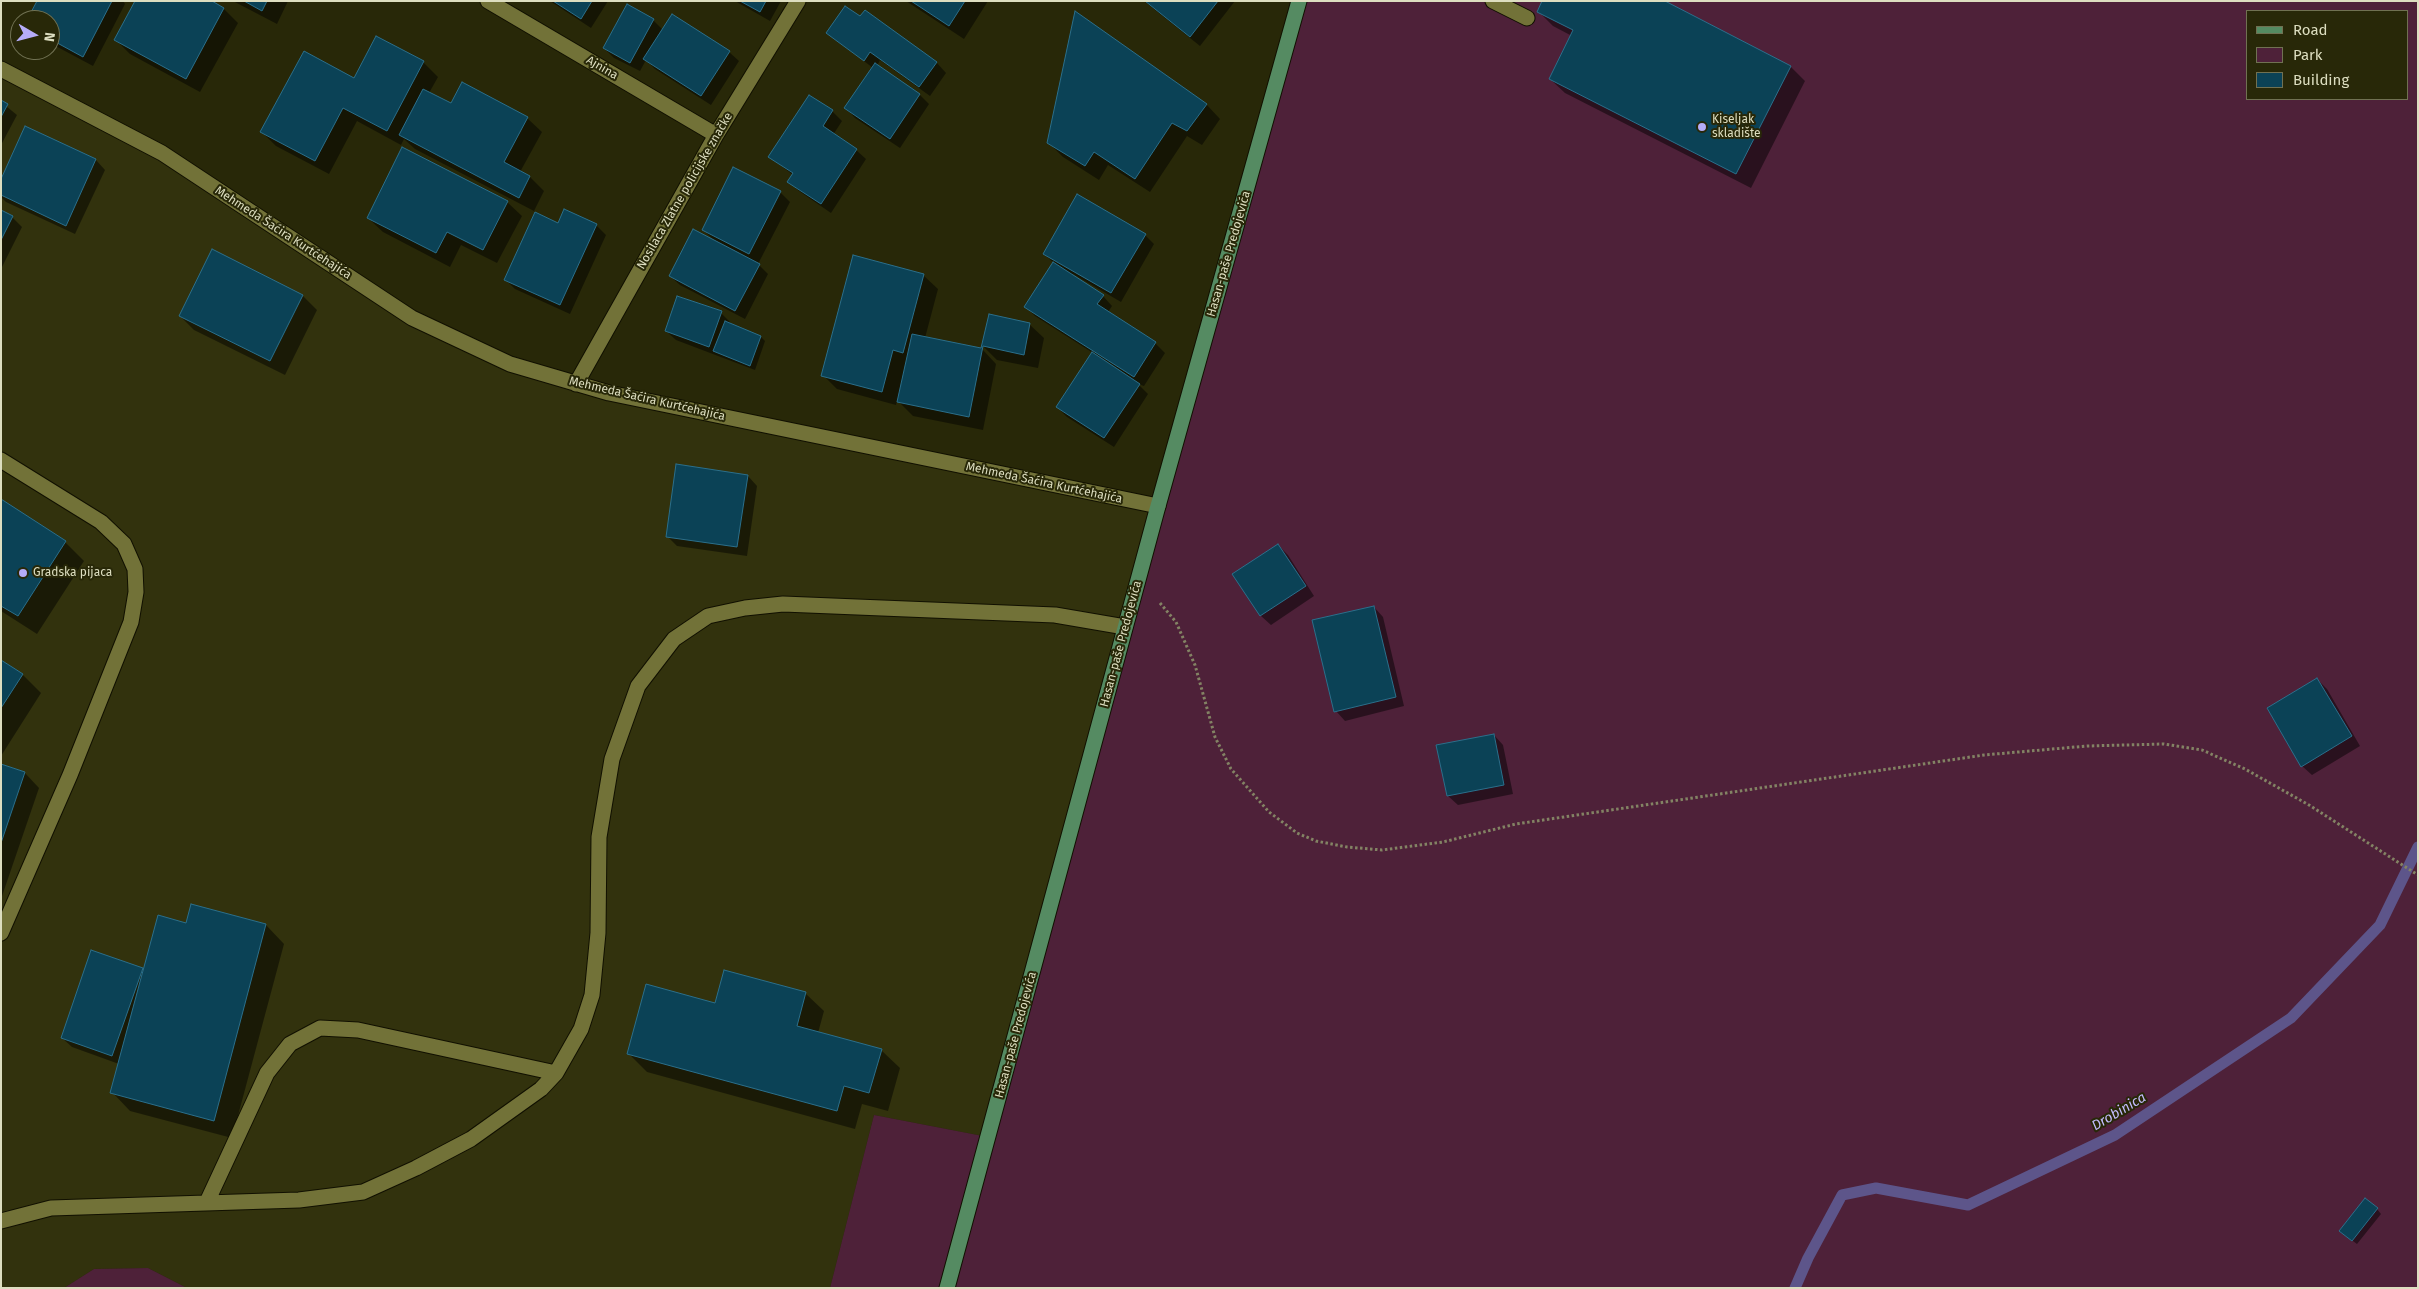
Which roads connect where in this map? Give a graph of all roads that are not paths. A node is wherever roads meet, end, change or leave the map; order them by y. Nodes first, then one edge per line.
1 (488, 1) edge
2 (798, 1) edge
3 (1299, 1) edge
4 (1493, 1) edge
5 (1527, 18) dead end
6 (1, 69) edge
7 (716, 135) junction
8 (576, 384) junction
9 (1, 460) edge
10 (1158, 506) junction
11 (1125, 627) junction
12 (1, 933) edge
13 (556, 1073) junction
14 (207, 1202) junction
15 (1, 1221) edge
16 (947, 1288) edge

1 - 7 street, Ajnina
2 - 7 street, Nosilaca Zlatne policijske značke
3 - 10 main road, Hasan-paše Predojevića
4 - 5 street
6 - 8 street, Mehmeda Šaćira Kurtćehajića
7 - 8 street, Nosilaca Zlatne policijske značke
8 - 10 street, Mehmeda Šaćira Kurtćehajića
9 - 12 street
10 - 11 main road, Hasan-paše Predojevića
11 - 13 street
11 - 16 main road, Hasan-paše Predojevića
13 - 14 street
13 - 14 street
14 - 15 street

